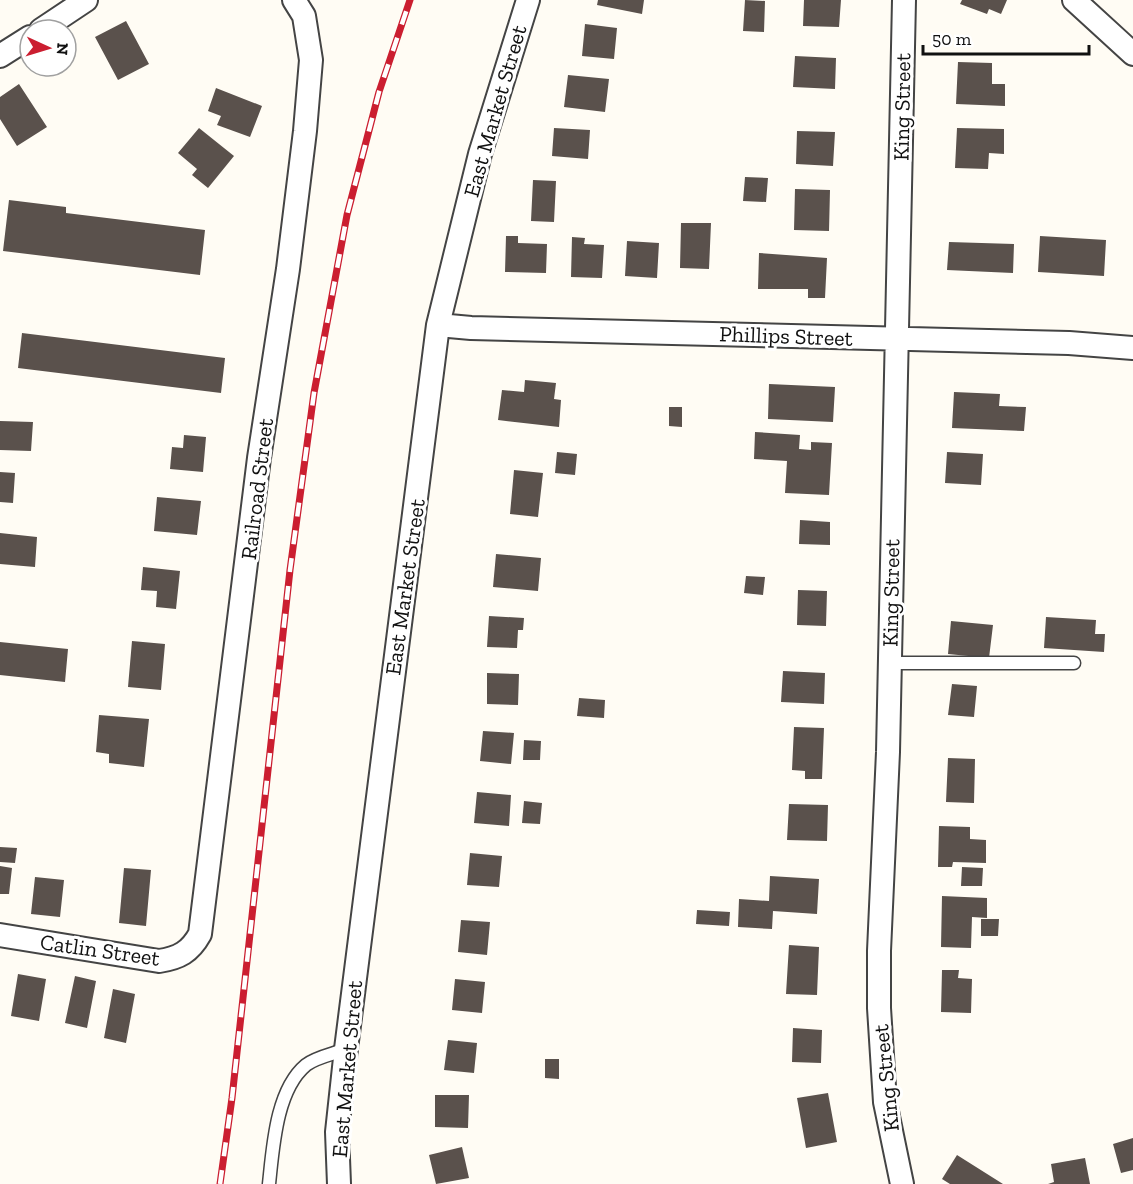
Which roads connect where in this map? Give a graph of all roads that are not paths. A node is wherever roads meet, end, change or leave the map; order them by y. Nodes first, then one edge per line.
1 (86, 0) edge
2 (294, 0) edge
3 (528, 0) edge
4 (904, 0) edge
5 (1074, 0) edge
6 (59, 18) edge
7 (18, 45) edge
8 (1133, 54) edge
9 (0, 56) edge
10 (438, 325) junction
11 (898, 340) junction
12 (1133, 348) edge
13 (889, 663) junction
14 (1074, 663) dead end
15 (0, 935) edge
16 (195, 944) joint
17 (346, 1049) junction
18 (269, 1184) edge
19 (339, 1184) edge
20 (902, 1184) edge

1 - 6 street
2 - 16 street, Railroad Street
3 - 10 street, East Market Street
4 - 11 street, King Street
5 - 8 street
7 - 9 street
10 - 11 street, Phillips Street
10 - 17 street, East Market Street
11 - 12 street, Phillips Street
11 - 13 street, King Street
13 - 14 lane
13 - 20 street, King Street
15 - 16 street, Catlin Street
17 - 18 lane
17 - 19 street, East Market Street

